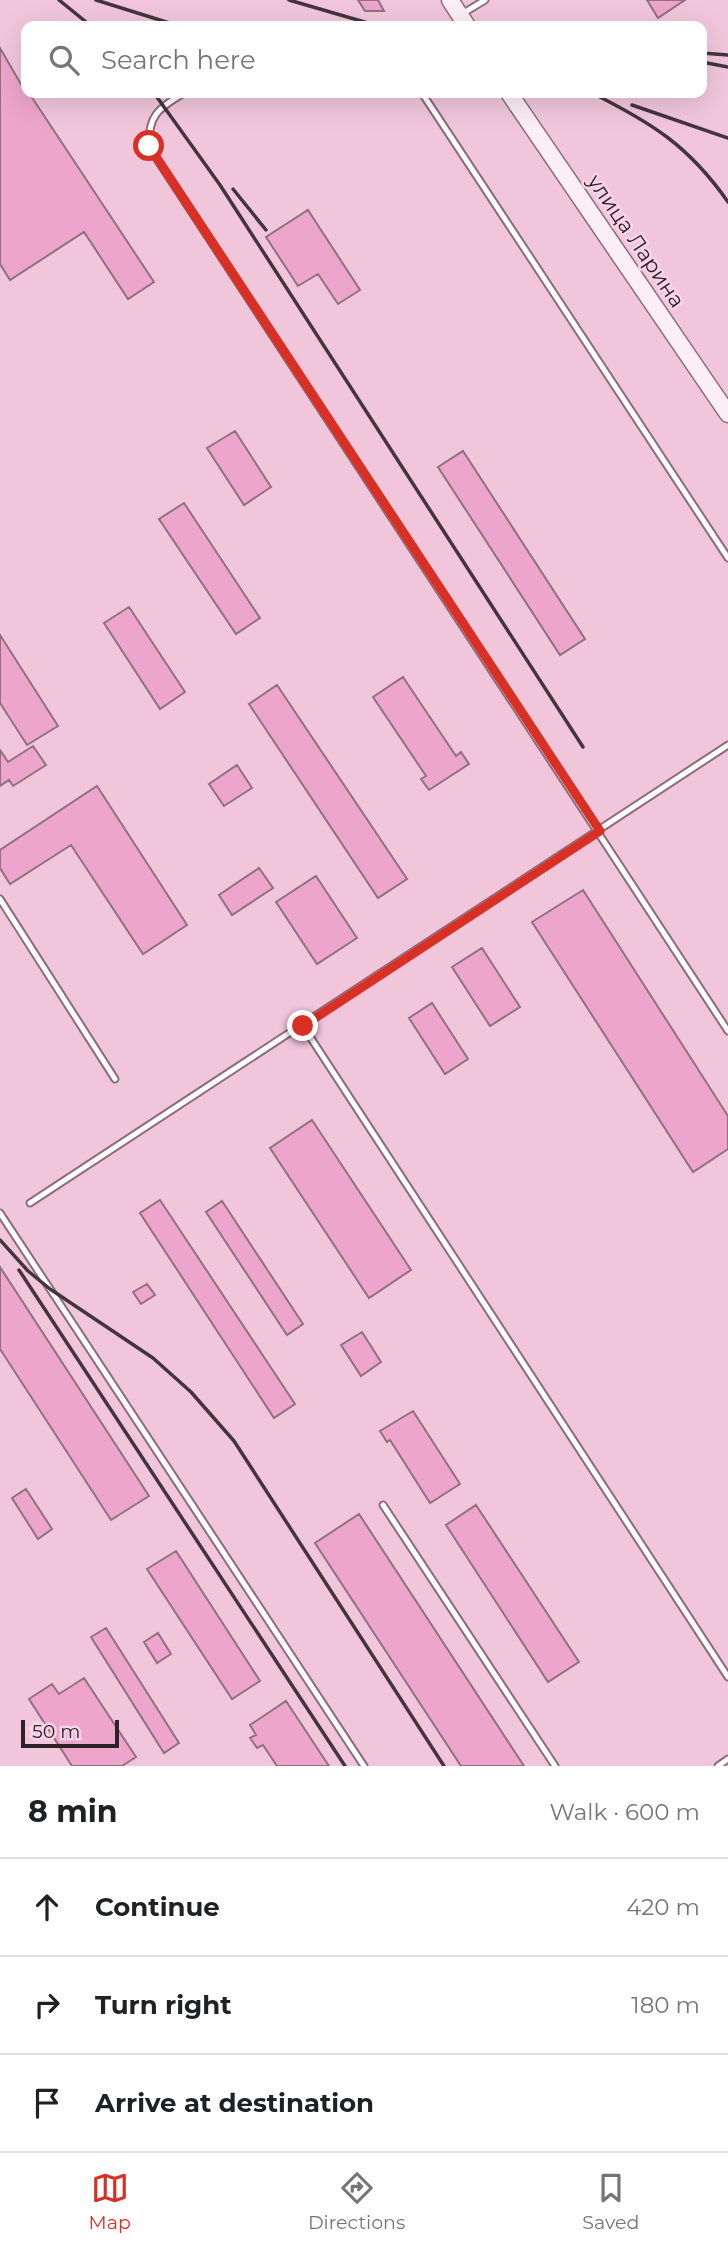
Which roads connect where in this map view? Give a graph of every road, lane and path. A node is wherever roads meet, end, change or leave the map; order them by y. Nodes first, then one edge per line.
1 (450, 0) edge
2 (485, 0) edge
3 (463, 21) edge
4 (175, 98) edge
5 (425, 98) edge
6 (512, 98) edge
7 (728, 414) edge
8 (728, 558) edge
9 (728, 745) edge
10 (600, 831) junction
11 (0, 899) edge
12 (303, 1026) junction
13 (728, 1031) edge
14 (116, 1079) dead end
15 (30, 1203) dead end
16 (0, 1213) edge
17 (383, 1505) dead end
18 (728, 1677) edge
19 (728, 1759) edge
20 (364, 1766) edge
21 (555, 1766) edge
22 (718, 1766) edge

1 - 3 street
2 - 3 lane
4 - 10 lane
5 - 8 lane
6 - 7 street, улица Ларина
9 - 10 lane
10 - 12 lane
10 - 13 lane
11 - 14 lane
12 - 15 lane
12 - 18 lane
16 - 20 lane
17 - 21 lane
19 - 22 lane

